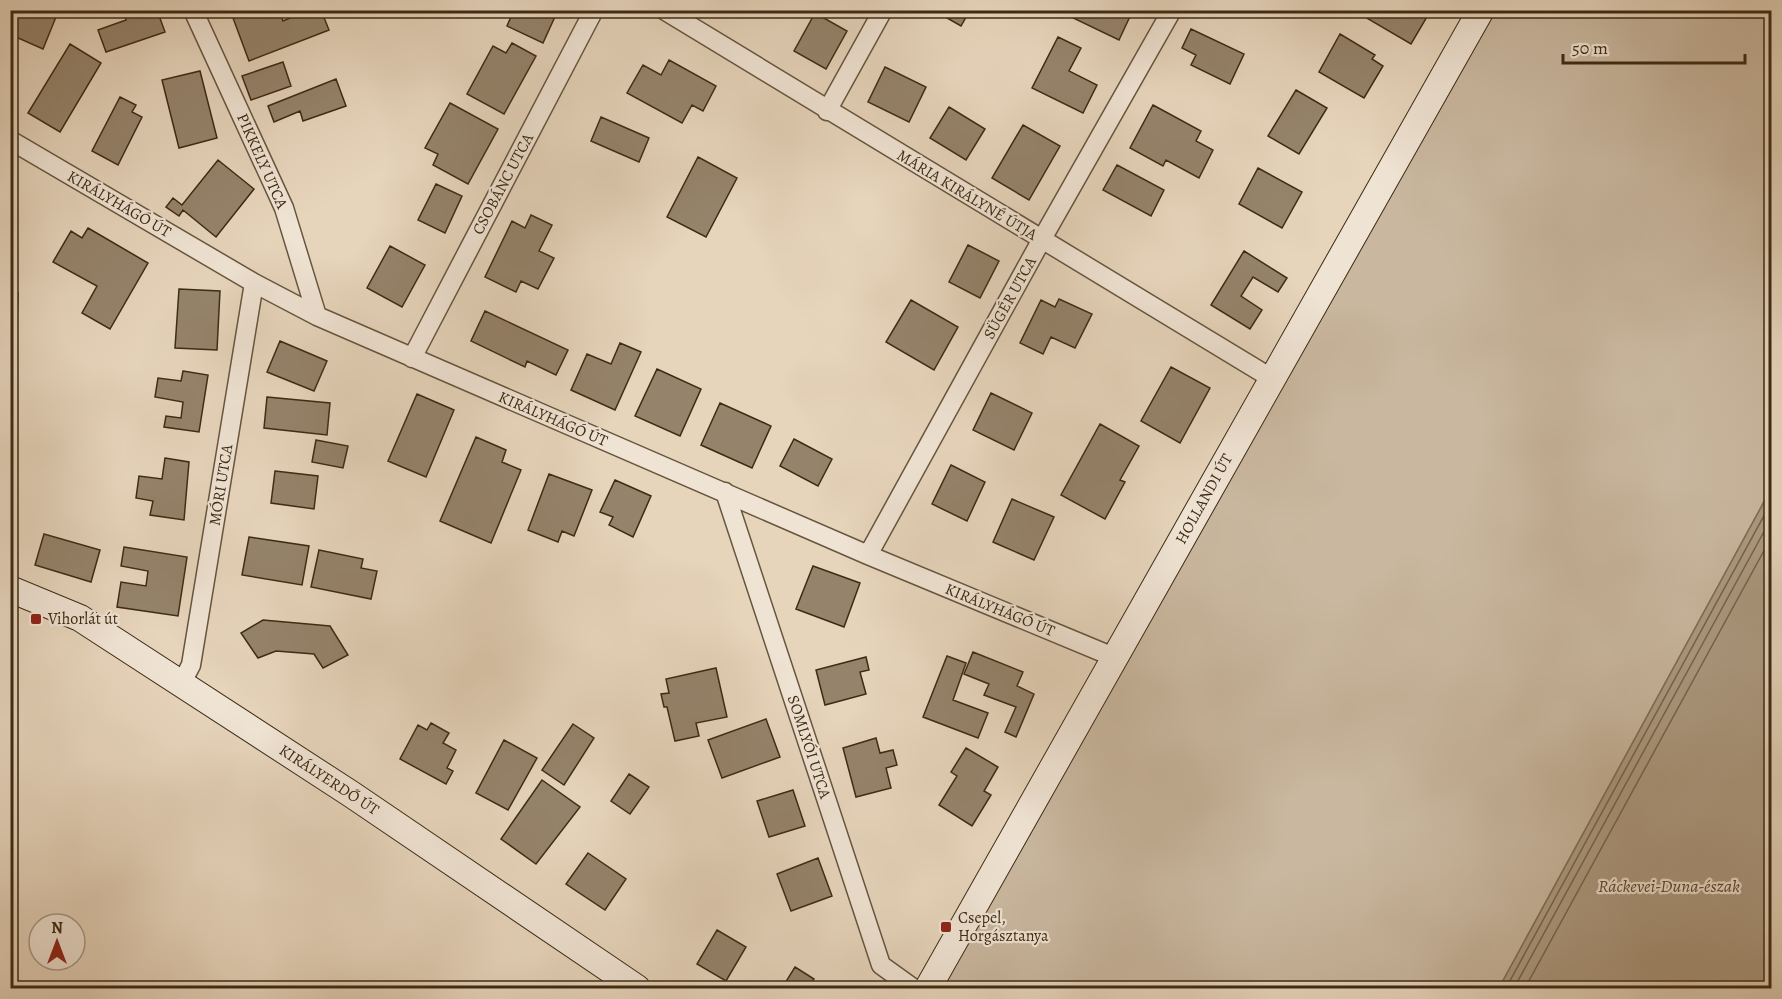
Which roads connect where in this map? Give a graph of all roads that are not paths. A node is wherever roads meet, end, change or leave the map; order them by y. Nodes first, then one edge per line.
1 (193, 10) edge
2 (594, 10) edge
3 (663, 10) edge
4 (883, 10) edge
5 (1172, 10) edge
6 (1481, 10) edge
7 (827, 111) junction
8 (10, 140) edge
9 (1042, 239) junction
10 (254, 283) junction
11 (317, 316) junction
12 (412, 358) junction
13 (1271, 378) junction
14 (725, 492) junction
15 (868, 555) junction
16 (10, 589) edge
17 (1116, 658) junction
18 (181, 684) junction
19 (637, 988) edge
20 (913, 988) edge
21 (928, 988) edge

1 - 11 street, PIKKELY UTCA
2 - 12 street, CSOBÁNC UTCA
3 - 7 street, MÁRIA KIRÁLYNÉ ÚTJA
4 - 7 street
5 - 9 street, SÜGÉR UTCA
6 - 13 street, HOLLANDI ÚT
7 - 9 street, MÁRIA KIRÁLYNÉ ÚTJA
8 - 10 street, KIRÁLYHÁGÓ ÚT
9 - 13 street, MÁRIA KIRÁLYNÉ ÚTJA
9 - 15 street, SÜGÉR UTCA
10 - 11 street, KIRÁLYHÁGÓ ÚT
10 - 18 street, MÓRI UTCA
11 - 12 street, KIRÁLYHÁGÓ ÚT
12 - 14 street, KIRÁLYHÁGÓ ÚT
13 - 17 street, HOLLANDI ÚT
14 - 15 street, KIRÁLYHÁGÓ ÚT
14 - 20 street, SOMLYÓI UTCA
15 - 17 street, KIRÁLYHÁGÓ ÚT
16 - 18 street, KIRÁLYERDŐ ÚT
17 - 21 street, HOLLANDI ÚT
18 - 19 street, KIRÁLYERDŐ ÚT

